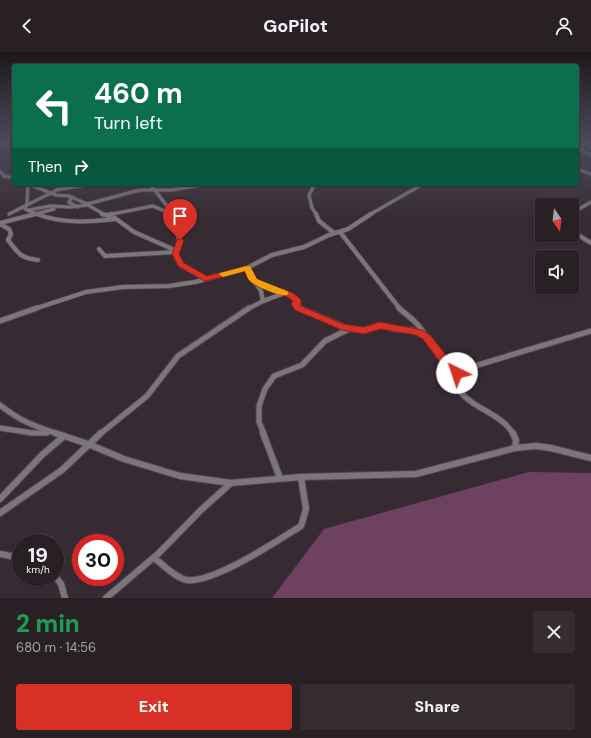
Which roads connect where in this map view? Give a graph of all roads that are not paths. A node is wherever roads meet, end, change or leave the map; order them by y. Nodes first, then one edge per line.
1 (579, 169) edge
2 (0, 171) edge
3 (591, 174) edge
4 (12, 178) edge
5 (28, 186) edge
6 (31, 186) edge
7 (61, 186) edge
8 (80, 186) edge
9 (151, 186) edge
10 (196, 186) edge
11 (314, 186) edge
12 (420, 186) edge
13 (153, 189) junction
14 (54, 191) junction
15 (72, 197) junction
16 (591, 202) edge
17 (88, 204) junction
18 (26, 206) junction
19 (62, 207) junction
20 (76, 207) junction
21 (579, 209) edge
22 (29, 210) junction
23 (37, 212) junction
24 (168, 212) junction
25 (9, 214) dead end
26 (106, 215) junction
27 (116, 219) junction
28 (0, 224) edge
29 (340, 232) junction
30 (334, 233) junction
31 (579, 235) edge
32 (591, 243) edge
33 (99, 249) dead end
34 (176, 251) junction
35 (38, 260) dead end
36 (247, 268) junction
37 (206, 279) junction
38 (254, 281) junction
39 (285, 293) junction
40 (263, 301) junction
41 (0, 321) edge
42 (349, 329) junction
43 (591, 331) edge
44 (426, 337) junction
45 (462, 369) junction
46 (0, 405) edge
47 (0, 428) edge
48 (50, 433) junction
49 (64, 436) junction
50 (88, 444) junction
51 (516, 448) junction
52 (591, 458) edge
53 (301, 477) junction
54 (280, 478) junction
55 (231, 482) junction
56 (0, 499) edge
57 (0, 513) edge
58 (0, 554) edge
59 (12, 556) edge
60 (154, 558) junction
61 (62, 586) edge
62 (65, 598) edge
63 (106, 598) edge

1 - 3 street
2 - 4 street
5 - 18 street
6 - 14 street
7 - 14 street
8 - 14 street
9 - 13 street
10 - 13 street
11 - 30 street
12 - 29 street
13 - 17 street
13 - 24 street
14 - 15 street
14 - 18 street
15 - 17 street
15 - 20 street
16 - 21 street
17 - 20 street
17 - 26 street
18 - 22 street
18 - 25 street
19 - 20 street
19 - 22 street
19 - 23 street
22 - 23 street
23 - 27 street
23 - 28 street
24 - 26 street
24 - 34 street
26 - 27 street
27 - 34 street
28 - 35 street
29 - 30 street
29 - 44 street
30 - 36 street
31 - 32 street
33 - 34 street
34 - 37 street
36 - 37 street
36 - 38 street
37 - 41 street
38 - 39 street
38 - 40 street
39 - 40 street
39 - 42 street
40 - 50 street
42 - 44 street
42 - 54 street
43 - 45 street
44 - 45 street
45 - 51 street
46 - 48 street
47 - 48 street
48 - 49 street
49 - 50 street
49 - 56 street
50 - 55 street
50 - 57 street
51 - 52 street
51 - 53 street
53 - 54 street
53 - 60 street
54 - 55 street
55 - 60 street
58 - 59 street
60 - 63 street
61 - 62 street

